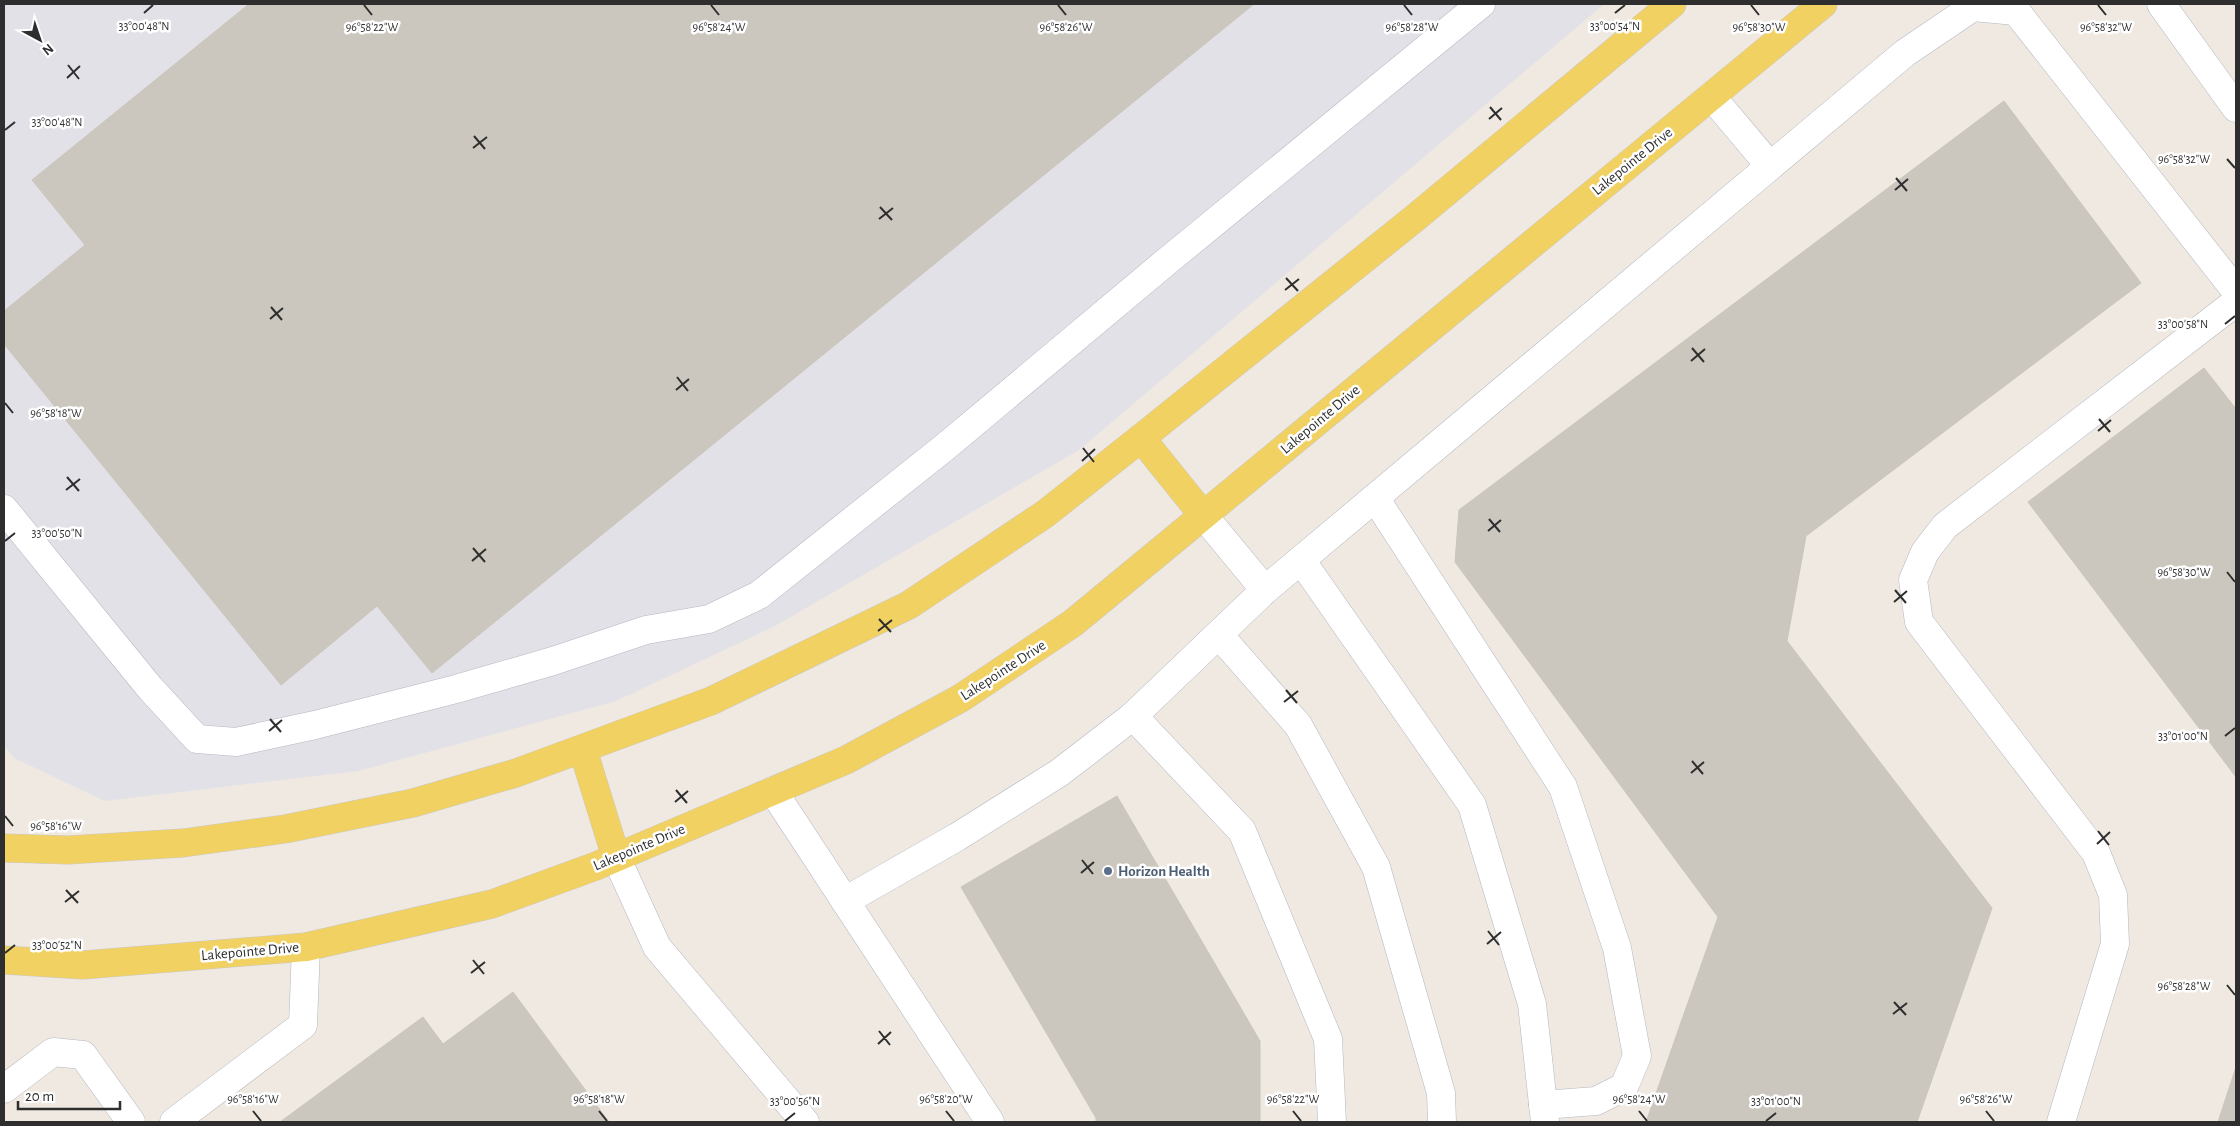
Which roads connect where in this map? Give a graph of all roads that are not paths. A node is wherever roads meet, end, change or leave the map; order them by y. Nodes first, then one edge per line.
1 (1481, 4) edge
2 (1672, 4) edge
3 (1823, 4) edge
4 (2161, 4) edge
5 (1711, 96) junction
6 (2236, 108) edge
7 (1770, 166) junction
8 (2236, 291) edge
9 (2236, 302) edge
10 (1141, 438) junction
11 (1375, 498) junction
12 (4, 509) edge
13 (1204, 515) junction
14 (1301, 560) junction
15 (1266, 590) junction
16 (1219, 635) junction
17 (1132, 716) junction
18 (583, 750) junction
19 (773, 791) junction
20 (4, 848) edge
21 (616, 857) junction
22 (845, 901) junction
23 (306, 947) junction
24 (4, 960) edge
25 (4, 1089) edge
26 (1544, 1114) edge
27 (131, 1122) edge
28 (174, 1122) edge
29 (805, 1122) edge
30 (990, 1122) edge
31 (1332, 1122) edge
32 (1442, 1122) edge
33 (2061, 1122) edge

1 - 12 street
2 - 10 main road
3 - 5 main road, Lakepointe Drive
4 - 6 street
5 - 7 street
5 - 13 main road, Lakepointe Drive
7 - 8 street
7 - 11 street
9 - 33 street
10 - 13 main road
10 - 18 main road
11 - 14 street
11 - 26 street
13 - 15 street
13 - 19 main road, Lakepointe Drive
14 - 15 street
14 - 26 street
15 - 16 street
16 - 17 street
16 - 32 street
17 - 22 street
17 - 31 street
18 - 20 main road
18 - 21 main road
19 - 21 main road, Lakepointe Drive
19 - 22 street
21 - 23 main road, Lakepointe Drive
21 - 29 street
22 - 30 street
23 - 24 main road, Lakepointe Drive
23 - 28 street
25 - 27 street

